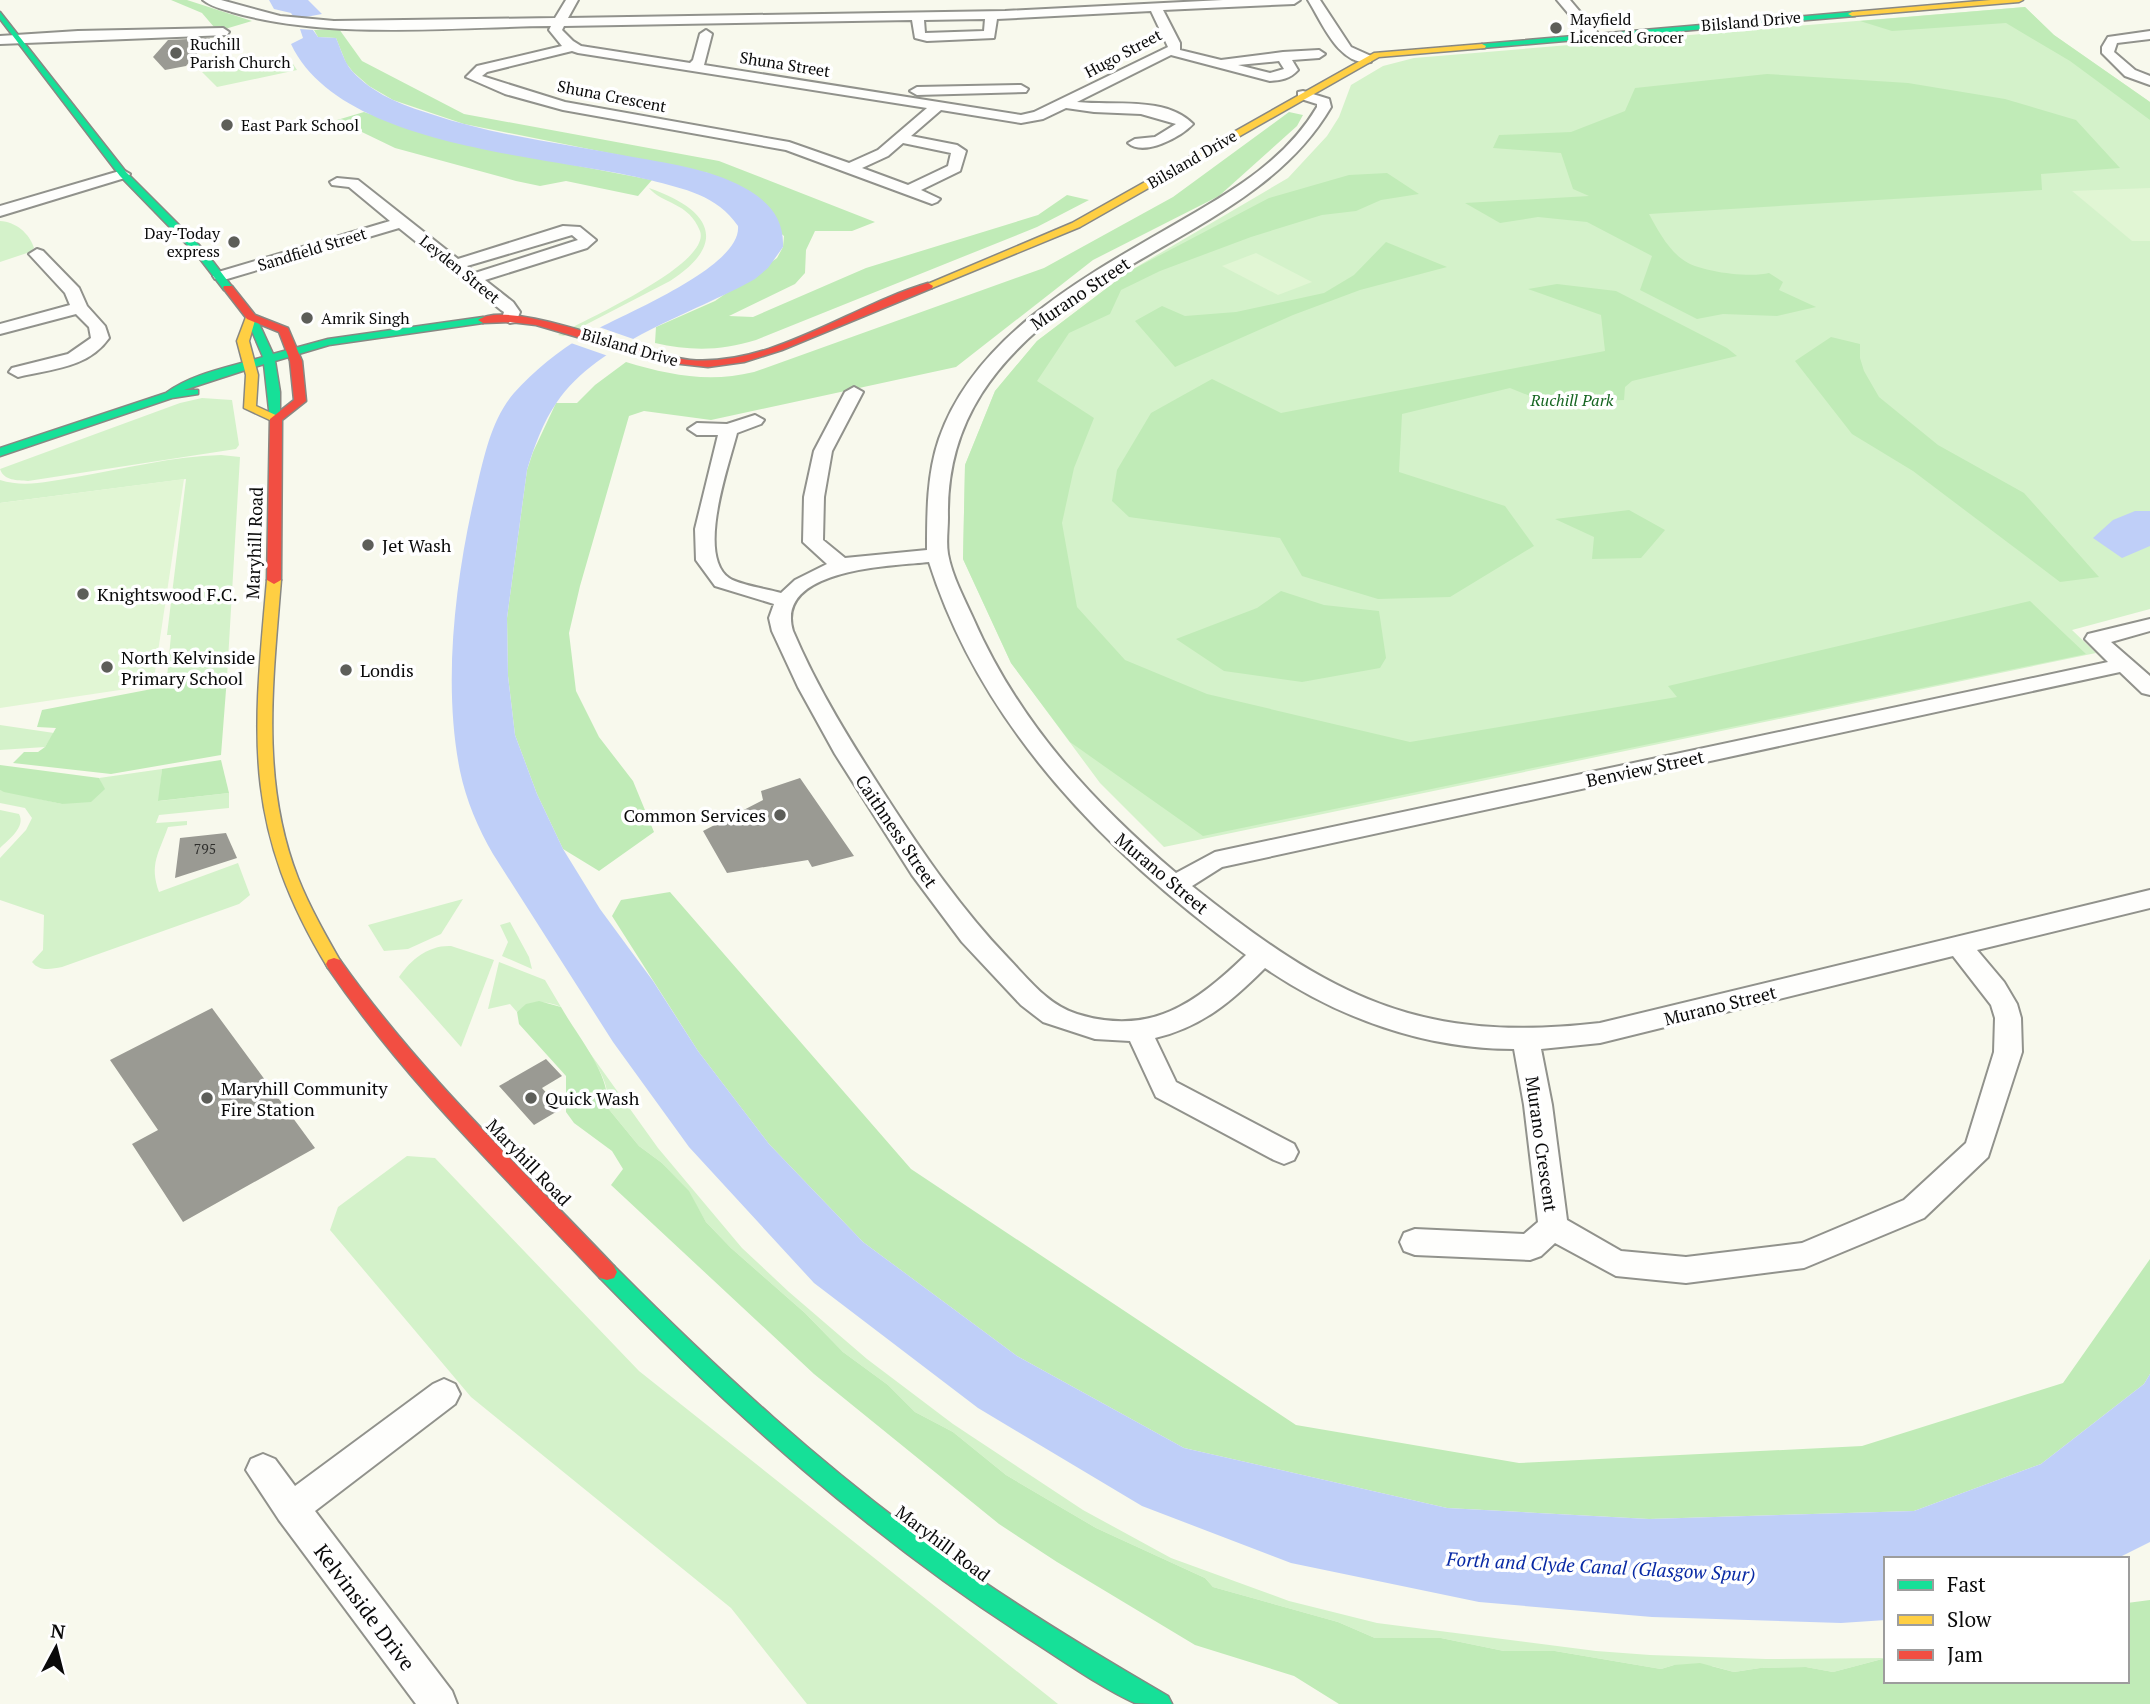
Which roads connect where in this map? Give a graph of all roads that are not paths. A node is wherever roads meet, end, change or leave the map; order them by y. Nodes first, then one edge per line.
1 (209, 0) edge
2 (572, 0) edge
3 (930, 0) edge
4 (1294, 0) edge
5 (1314, 0) edge
6 (1563, 0) edge
7 (2019, 0) edge
8 (1991, 1) edge
9 (1044, 7) edge
10 (1155, 7) junction
11 (0, 14) edge
12 (991, 15) junction
13 (924, 16) junction
14 (557, 23) junction
15 (223, 32) dead end
16 (706, 34) dead end
17 (1593, 35) junction
18 (2150, 35) edge
19 (19, 38) junction
20 (0, 40) edge
21 (572, 47) junction
22 (1169, 51) junction
23 (1319, 54) dead end
24 (1283, 56) junction
25 (1366, 59) junction
26 (1219, 65) junction
27 (692, 67) junction
28 (2150, 82) edge
29 (1021, 89) dead end
30 (1303, 95) junction
31 (891, 99) junction
32 (1064, 103) junction
33 (938, 106) junction
34 (1049, 110) joint
35 (900, 138) junction
36 (1136, 160) dead end
37 (850, 168) junction
38 (123, 174) junction
39 (337, 182) dead end
40 (909, 190) junction
41 (932, 199) dead end
42 (0, 211) edge
43 (402, 222) junction
44 (37, 254) dead end
45 (455, 265) junction
46 (222, 276) junction
47 (472, 279) junction
48 (79, 308) junction
49 (251, 317) junction
50 (510, 318) junction
51 (0, 329) edge
52 (294, 356) junction
53 (272, 363) junction
54 (251, 369) junction
55 (18, 372) dead end
56 (854, 392) dead end
57 (820, 413) dead end
58 (842, 415) junction
59 (276, 419) junction
60 (755, 421) dead end
61 (697, 429) dead end
62 (729, 430) junction
63 (0, 452) edge
64 (938, 555) junction
65 (841, 565) junction
66 (786, 601) junction
67 (2150, 625) edge
68 (2123, 665) junction
69 (2150, 688) edge
70 (1173, 886) junction
71 (2150, 899) edge
72 (1959, 946) junction
73 (1263, 954) junction
74 (1138, 1030) junction
75 (1526, 1040) junction
76 (1284, 1152) dead end
77 (1553, 1227) junction
78 (1415, 1242) dead end
79 (444, 1394) dead end
80 (263, 1470) dead end
81 (291, 1509) junction
82 (439, 1704) edge
83 (1160, 1704) edge

1 - 14 street
2 - 14 street
3 - 13 street
4 - 10 street
5 - 25 street
6 - 17 street
7 - 8 main road, Bilsland Drive
8 - 17 main road, Bilsland Drive
9 - 10 street
9 - 12 street
10 - 22 street, Hugo Street
11 - 19 main road
12 - 13 street
12 - 13 street
13 - 14 street
14 - 21 street
15 - 19 street
16 - 27 street
17 - 25 main road, Bilsland Drive
18 - 28 street
19 - 20 street
19 - 38 main road
21 - 27 street, Shuna Street
21 - 37 street, Shuna Crescent
22 - 26 street
22 - 32 street, Hugo Street
23 - 24 street
24 - 26 street
24 - 26 street
25 - 30 main road, Bilsland Drive
27 - 31 street, Shuna Street
29 - 31 street
30 - 50 main road, Bilsland Drive
30 - 64 street, Murano Street
31 - 33 street, Shuna Street
32 - 34 street, Hugo Street
32 - 36 street
33 - 34 street, Shuna Street
33 - 35 street
35 - 37 street
35 - 40 street
37 - 40 street, Shuna Crescent
38 - 42 street
38 - 46 main road
39 - 43 street, Leyden Street
40 - 41 street, Shuna Crescent
43 - 45 street, Leyden Street
43 - 46 street, Sandfield Street
44 - 48 street
45 - 47 street, Leyden Street
45 - 47 street
46 - 49 main road
47 - 50 street, Leyden Street
48 - 51 street
48 - 55 street
49 - 52 main road
49 - 53 main road
49 - 54 main road
50 - 52 main road, Bilsland Drive
52 - 53 main road, Bilsland Drive
52 - 59 main road
53 - 54 main road, Bilsland Drive
53 - 59 main road, Maryhill Road
54 - 59 main road
54 - 63 main road, Bilsland Drive
56 - 58 street
57 - 58 street
58 - 65 street
59 - 83 main road, Maryhill Road
60 - 62 street
61 - 62 street
62 - 66 street
64 - 65 street
64 - 70 street, Murano Street
65 - 66 street
66 - 74 street, Caithness Street
67 - 68 street
68 - 69 street
68 - 70 street, Benview Street
70 - 73 street, Murano Street
71 - 72 street, Murano Street
72 - 75 street, Murano Street
72 - 77 street, Murano Crescent
73 - 74 street, Caithness Street
73 - 75 street, Murano Street
74 - 76 street
75 - 77 street, Murano Crescent
77 - 78 street
79 - 81 street
80 - 81 street, Kelvinside Drive
81 - 82 street, Kelvinside Drive

